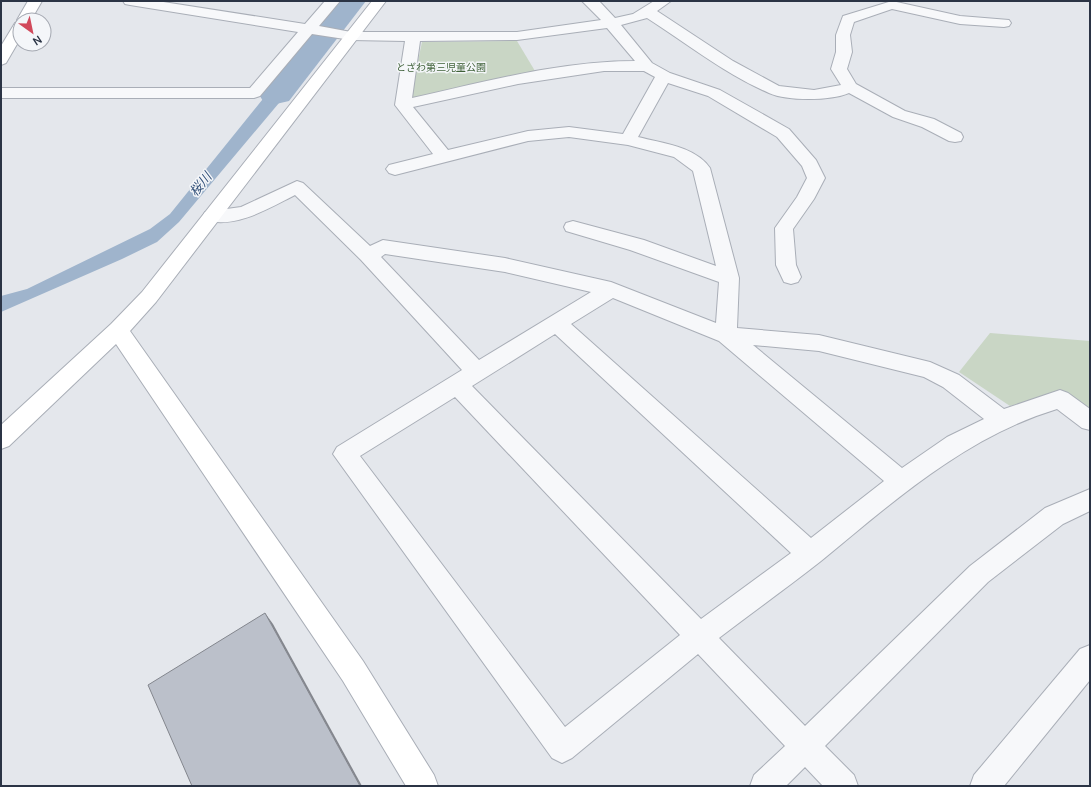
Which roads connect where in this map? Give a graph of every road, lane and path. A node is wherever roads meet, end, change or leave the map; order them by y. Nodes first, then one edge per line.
1 (35, 1) edge
2 (130, 1) edge
3 (333, 1) edge
4 (379, 1) edge
5 (589, 1) edge
6 (664, 1) edge
7 (159, 3) edge
8 (29, 12) edge
9 (648, 12) junction
10 (611, 23) junction
11 (1004, 23) dead end
12 (313, 30) junction
13 (346, 35) junction
14 (413, 37) junction
15 (12, 40) edge
16 (1, 60) edge
17 (647, 66) junction
18 (664, 76) junction
19 (850, 87) junction
20 (1, 93) edge
21 (403, 105) junction
22 (955, 137) dead end
23 (628, 140) junction
24 (443, 156) junction
25 (395, 169) dead end
26 (212, 216) junction
27 (573, 227) dead end
28 (368, 256) junction
29 (791, 276) dead end
30 (729, 278) junction
31 (611, 289) junction
32 (557, 323) junction
33 (118, 330) junction
34 (726, 335) junction
35 (478, 373) junction
36 (458, 385) junction
37 (1002, 420) junction
38 (1090, 421) edge
39 (1, 439) edge
40 (901, 481) junction
41 (1090, 500) edge
42 (810, 554) junction
43 (698, 637) junction
44 (1090, 659) edge
45 (804, 747) junction
46 (423, 786) edge
47 (764, 786) edge
48 (843, 786) edge
49 (985, 786) edge

1 - 8 street
2 - 7 street
3 - 12 street
4 - 13 street
5 - 10 street
6 - 9 street
7 - 12 street
9 - 10 street
9 - 19 street
10 - 14 street
10 - 17 street
11 - 19 street
12 - 13 street
12 - 20 street
13 - 14 street
13 - 26 street
14 - 21 street
15 - 16 street
17 - 18 street
17 - 21 street
18 - 23 street
18 - 29 street
19 - 22 street
21 - 24 street
23 - 24 street
23 - 30 street
24 - 25 street
26 - 28 street
26 - 33 street
27 - 30 street
28 - 31 street
28 - 35 street
30 - 34 street
31 - 32 street
31 - 34 street
32 - 35 street
32 - 42 street
33 - 39 street
33 - 46 street
34 - 37 street
34 - 40 street
35 - 36 street
36 - 43 street
36 - 43 street
37 - 38 street
37 - 40 street
40 - 42 street
41 - 45 street
42 - 43 street
43 - 45 street
44 - 49 street
45 - 47 street
45 - 48 street

